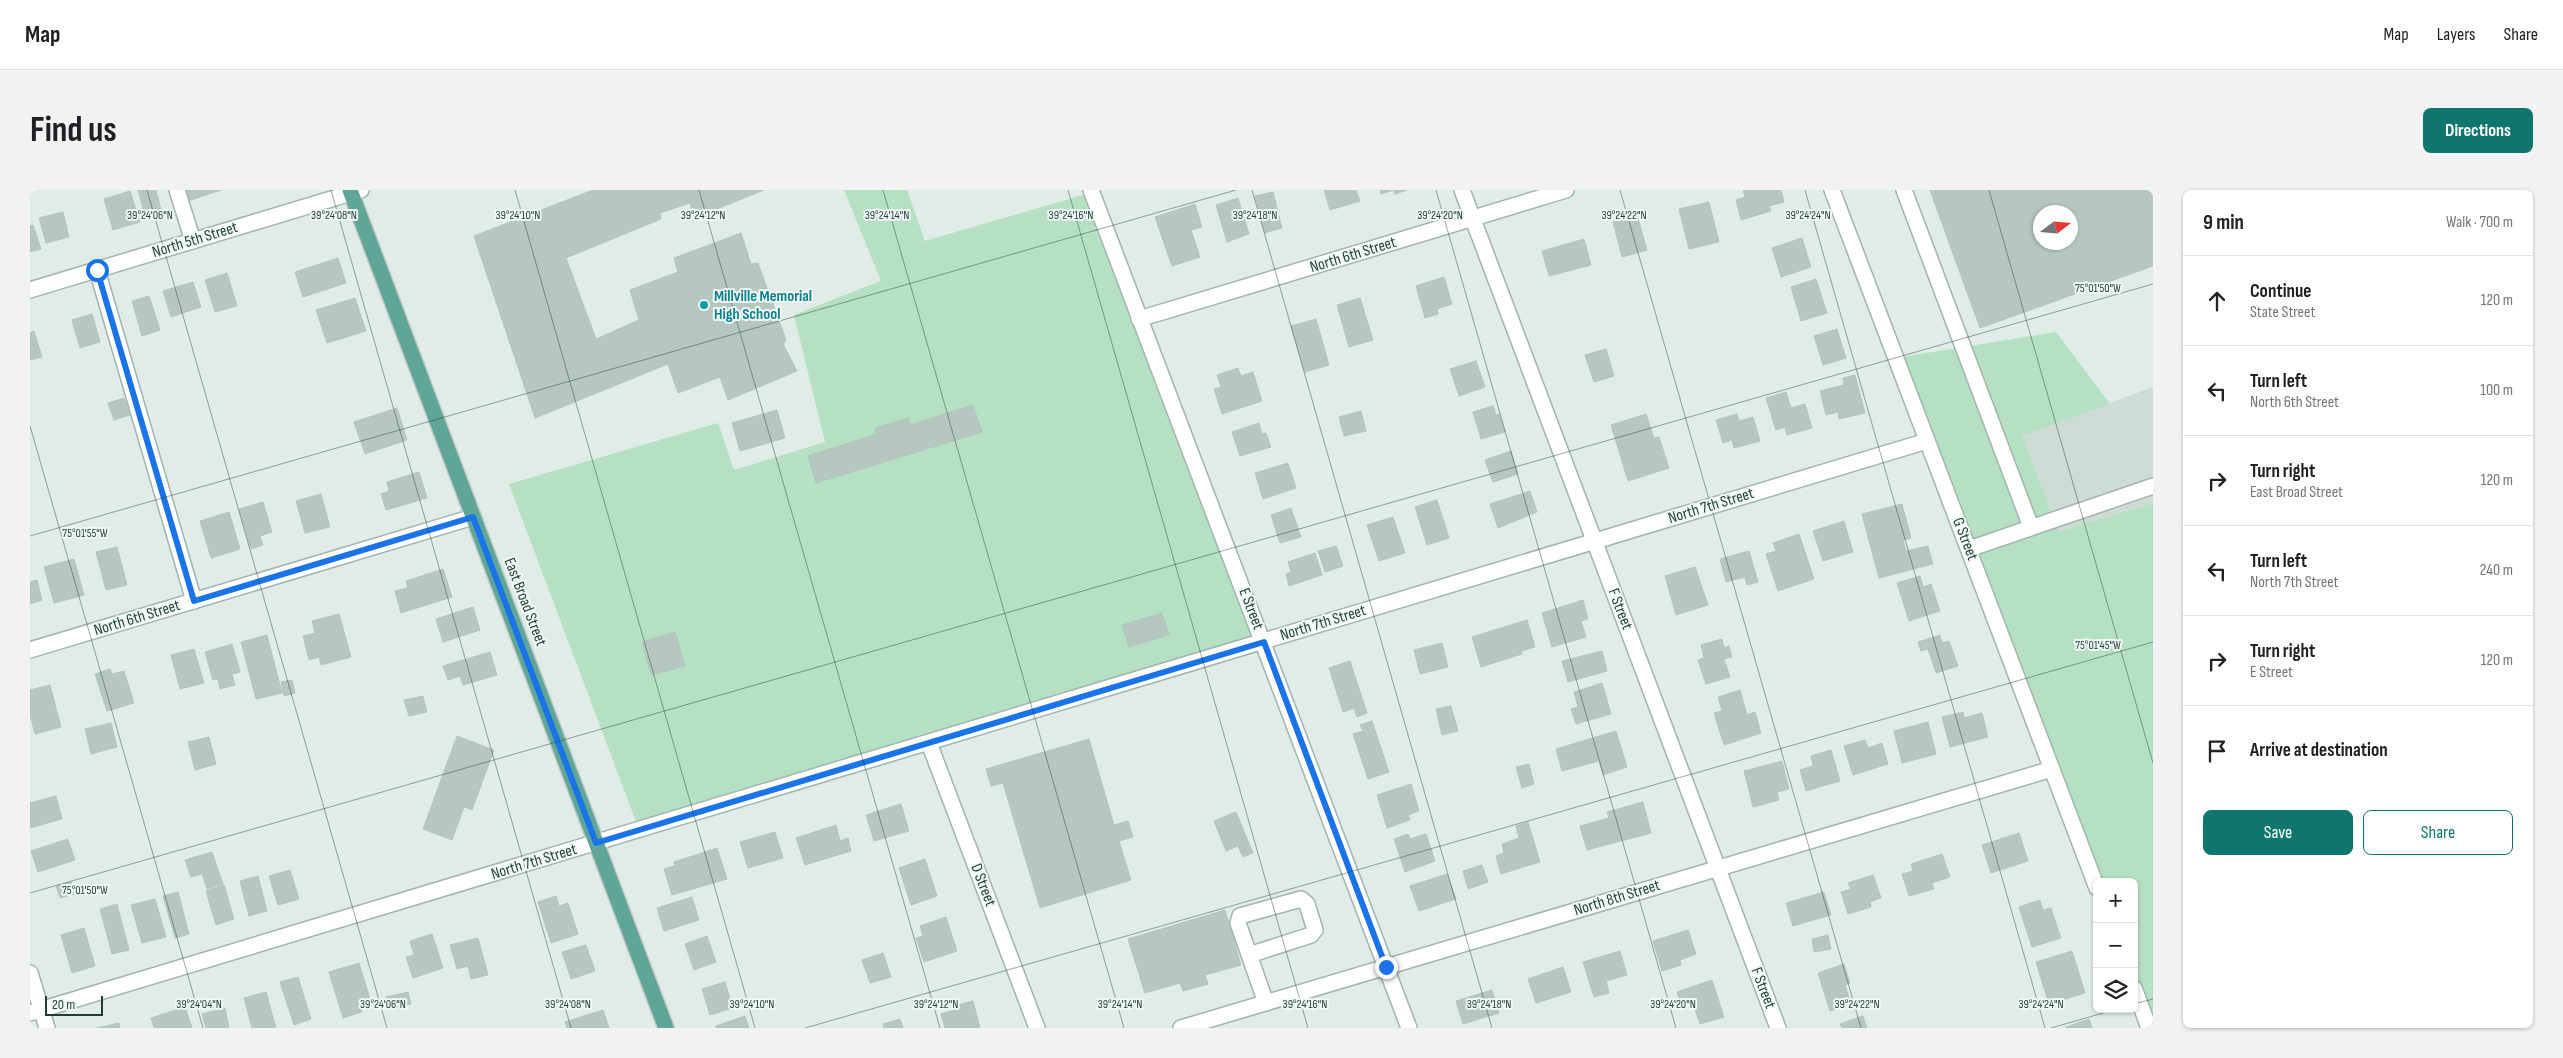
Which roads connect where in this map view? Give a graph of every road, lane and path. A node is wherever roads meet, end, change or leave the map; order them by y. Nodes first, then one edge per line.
1 (177, 190) edge
2 (1091, 190) edge
3 (1462, 190) edge
4 (1566, 190) edge
5 (1832, 190) edge
6 (1904, 190) edge
7 (354, 191) edge
8 (1473, 218) junction
9 (193, 241) junction
10 (97, 270) junction
11 (30, 290) edge
12 (1139, 319) junction
13 (1927, 441) junction
14 (2153, 486) edge
15 (473, 517) junction
16 (2031, 527) junction
17 (1594, 542) junction
18 (1969, 549) junction
19 (194, 601) junction
20 (1264, 642) junction
21 (30, 650) edge
22 (929, 743) junction
23 (2052, 769) junction
24 (596, 843) junction
25 (1718, 868) junction
26 (2093, 878) edge
27 (1249, 955) junction
28 (1386, 967) junction
29 (30, 973) edge
30 (2138, 999) edge
31 (1266, 1002) junction
32 (36, 1011) edge
33 (47, 1028) edge
34 (666, 1028) edge
35 (1037, 1028) edge
36 (1181, 1028) edge
37 (1409, 1028) edge
38 (1778, 1028) edge
39 (2149, 1028) edge

1 - 9 street
2 - 12 street, E Street
3 - 8 street, F Street
4 - 8 street, North 6th Street
5 - 13 street, G Street
6 - 16 street
7 - 9 street, North 5th Street
7 - 15 main road, East Broad Street
8 - 12 street, North 6th Street
8 - 17 street, F Street
9 - 10 street, North 5th Street
10 - 11 street, North 5th Street
10 - 19 street
12 - 20 street, E Street
13 - 17 street, North 7th Street
13 - 18 street, G Street
14 - 16 street
15 - 19 street, North 6th Street
15 - 24 main road, East Broad Street
16 - 18 street
17 - 20 street, North 7th Street
17 - 25 street, F Street
18 - 23 street, G Street
19 - 21 street, North 6th Street
20 - 22 street, North 7th Street
20 - 28 street, E Street
22 - 24 street, North 7th Street
22 - 35 street, D Street
23 - 25 street, North 8th Street
23 - 26 street, G Street
24 - 32 street, North 7th Street
24 - 34 main road, East Broad Street
25 - 28 street, North 8th Street
25 - 38 street, F Street
27 - 27 street
27 - 31 street
28 - 31 street, North 8th Street
28 - 37 street, E Street
29 - 32 street
30 - 39 street
31 - 36 street, North 8th Street
32 - 33 street

